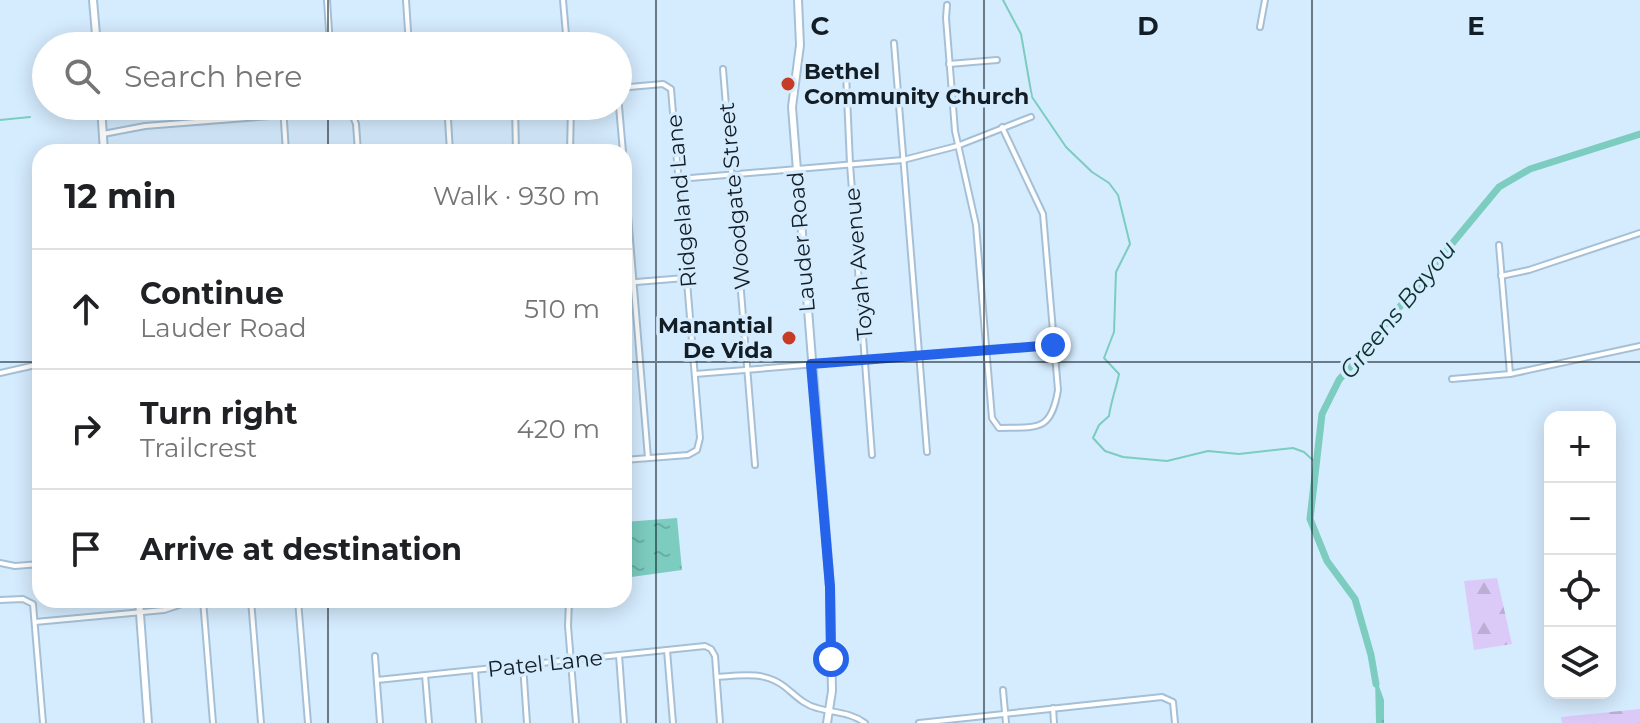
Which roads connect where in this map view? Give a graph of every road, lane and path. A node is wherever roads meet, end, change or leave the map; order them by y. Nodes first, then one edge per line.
1 (93, 0) edge
2 (327, 0) edge
3 (406, 0) edge
4 (563, 0) edge
5 (798, 0) edge
6 (1265, 0) edge
7 (947, 5) dead end
8 (1260, 27) dead end
9 (96, 32) edge
10 (329, 32) edge
11 (408, 32) edge
12 (566, 32) edge
13 (894, 43) dead end
14 (997, 60) dead end
15 (949, 64) junction
16 (723, 69) dead end
17 (846, 73) dead end
18 (632, 87) edge
19 (1031, 117) dead end
20 (102, 120) edge
21 (220, 120) edge
22 (283, 120) edge
23 (354, 120) edge
24 (448, 120) edge
25 (515, 120) edge
26 (571, 120) edge
27 (620, 120) edge
28 (1002, 127) junction
29 (103, 134) junction
30 (104, 144) edge
31 (285, 144) edge
32 (357, 144) edge
33 (450, 144) edge
34 (516, 144) edge
35 (570, 144) edge
36 (622, 144) edge
37 (957, 146) junction
38 (903, 160) junction
39 (850, 164) junction
40 (795, 168) junction
41 (732, 174) junction
42 (679, 179) junction
43 (1640, 233) edge
44 (1499, 245) dead end
45 (632, 259) edge
46 (1501, 276) junction
47 (687, 278) junction
48 (634, 282) junction
49 (1053, 345) junction
50 (1640, 346) edge
51 (985, 351) junction
52 (918, 356) junction
53 (866, 360) junction
54 (811, 364) junction
55 (32, 366) edge
56 (747, 370) junction
57 (0, 373) edge
58 (695, 374) junction
59 (1510, 374) junction
60 (1452, 379) dead end
61 (927, 452) dead end
62 (872, 455) dead end
63 (648, 458) junction
64 (632, 459) edge
65 (755, 465) dead end
66 (0, 563) edge
67 (32, 565) edge
68 (0, 600) edge
69 (32, 604) edge
70 (33, 608) edge
71 (140, 608) edge
72 (165, 608) edge
73 (206, 608) edge
74 (252, 608) edge
75 (299, 608) edge
76 (569, 608) edge
77 (140, 613) junction
78 (35, 622) junction
79 (667, 650) junction
80 (619, 655) junction
81 (375, 656) dead end
82 (571, 660) junction
83 (523, 665) junction
84 (475, 670) junction
85 (425, 675) junction
86 (717, 677) junction
87 (377, 680) junction
88 (1003, 690) dead end
89 (1053, 708) junction
90 (829, 711) junction
91 (1005, 712) junction
92 (958, 720) edge
93 (43, 723) edge
94 (148, 723) edge
95 (213, 723) edge
96 (261, 723) edge
97 (308, 723) edge
98 (380, 723) edge
99 (429, 723) edge
100 (479, 723) edge
101 (527, 723) edge
102 (576, 723) edge
103 (624, 723) edge
104 (673, 723) edge
105 (720, 723) edge
106 (827, 723) edge
107 (865, 723) edge
108 (919, 723) edge
109 (1006, 723) edge
110 (1054, 723) edge
111 (1175, 723) edge

1 - 9 main road
2 - 10 street
3 - 11 street
4 - 12 street
5 - 40 main road, Lauder Road
6 - 8 street
7 - 15 street
13 - 38 street
14 - 15 street
15 - 37 street
16 - 41 street, Woodgate Street
17 - 39 street, Toyah Avenue
18 - 42 street, Ridgeland Lane
19 - 28 street
20 - 29 main road
21 - 29 street
22 - 31 street
23 - 32 street
24 - 33 street
25 - 34 street
26 - 35 street
27 - 36 street
28 - 37 street
28 - 49 street
29 - 30 main road
37 - 38 street
37 - 51 street
38 - 39 street
38 - 52 street
39 - 40 street
39 - 53 street, Toyah Avenue
40 - 41 street
40 - 54 main road, Lauder Road
41 - 42 street
41 - 56 street, Woodgate Street
42 - 47 street, Ridgeland Lane
43 - 46 street
44 - 46 street
45 - 48 street
46 - 59 street
47 - 48 street
47 - 58 street, Ridgeland Lane
48 - 63 street
49 - 51 street
49 - 51 street
50 - 59 street
51 - 52 street
52 - 53 street
52 - 61 street
53 - 54 street
53 - 62 street, Toyah Avenue
54 - 56 street
54 - 90 main road, Lauder Road
55 - 57 street
56 - 58 street
56 - 65 street, Woodgate Street
58 - 63 street, Ridgeland Lane
59 - 60 street
63 - 64 street
66 - 67 street
68 - 69 street
70 - 78 street
71 - 77 main road
72 - 77 street
73 - 95 street
74 - 96 street
75 - 97 street
76 - 82 street
77 - 78 street
77 - 94 main road
78 - 93 street
79 - 80 street, Patel Lane
79 - 86 street, Patel Lane
79 - 104 street
80 - 82 street, Patel Lane
80 - 103 street
81 - 87 street
82 - 83 street, Patel Lane
82 - 102 street
83 - 84 street, Patel Lane
83 - 101 street
84 - 85 street, Patel Lane
84 - 100 street
85 - 87 street, Patel Lane
85 - 99 street
86 - 90 street
86 - 105 street
87 - 98 street
88 - 91 street
89 - 91 street
89 - 110 street
89 - 111 street
90 - 106 main road, Lauder Road
90 - 107 street
91 - 92 street
91 - 109 street
92 - 108 street

